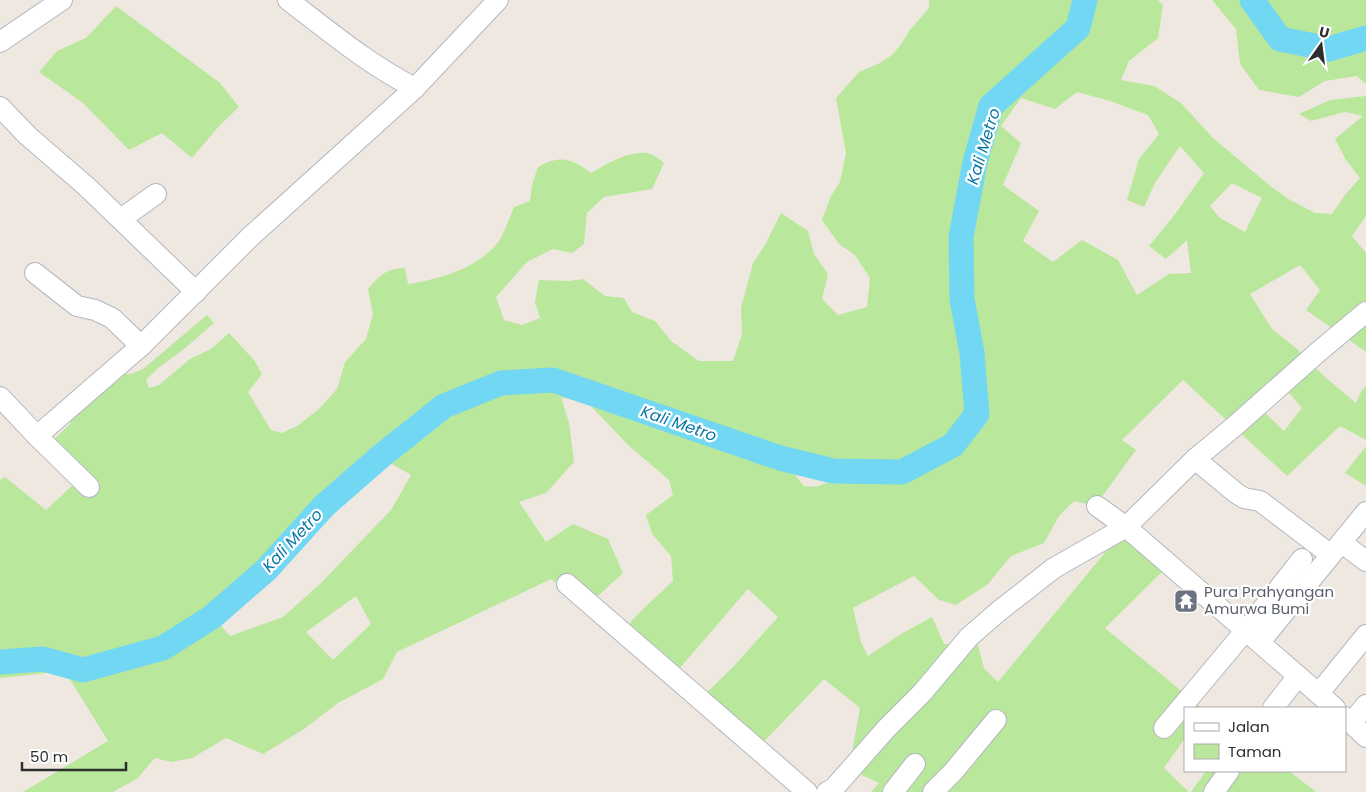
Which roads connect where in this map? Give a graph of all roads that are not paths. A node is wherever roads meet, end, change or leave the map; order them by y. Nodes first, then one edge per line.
1 (62, 0) edge
2 (498, 0) edge
3 (292, 4) edge
4 (0, 42) edge
5 (416, 88) junction
6 (0, 107) edge
7 (156, 194) dead end
8 (121, 219) junction
9 (35, 272) dead end
10 (196, 292) junction
11 (1366, 312) edge
12 (142, 346) junction
13 (0, 397) edge
14 (37, 436) junction
15 (1194, 459) junction
16 (89, 487) dead end
17 (1097, 506) dead end
18 (1366, 512) edge
19 (1126, 527) junction
20 (1337, 549) junction
21 (1302, 559) dead end
22 (1366, 560) edge
23 (567, 584) dead end
24 (1366, 635) edge
25 (1253, 636) junction
26 (1298, 676) junction
27 (1319, 693) junction
28 (1366, 705) edge
29 (1184, 707) edge
30 (1184, 707) edge
31 (1274, 707) edge
32 (1334, 707) edge
33 (996, 720) dead end
34 (1348, 720) edge
35 (1164, 728) dead end
36 (1366, 737) edge
37 (915, 764) dead end
38 (1227, 772) edge
39 (807, 792) edge
40 (827, 792) edge
41 (893, 792) edge
42 (933, 792) edge
43 (1214, 792) edge

1 - 4 street
2 - 5 street
3 - 5 street
5 - 10 street
6 - 8 street
7 - 8 street
8 - 10 street
9 - 12 street
10 - 12 street
11 - 15 street
12 - 14 street
13 - 14 street
14 - 16 street
15 - 19 street
15 - 20 street
17 - 19 street
18 - 20 street
19 - 25 street
19 - 40 street
20 - 22 street
20 - 25 street
21 - 25 street
23 - 39 street
24 - 27 street
25 - 26 street
25 - 30 street
26 - 27 street
26 - 31 street
27 - 32 street
28 - 34 street
29 - 35 street
33 - 42 street
34 - 36 street
37 - 41 street
38 - 43 street

